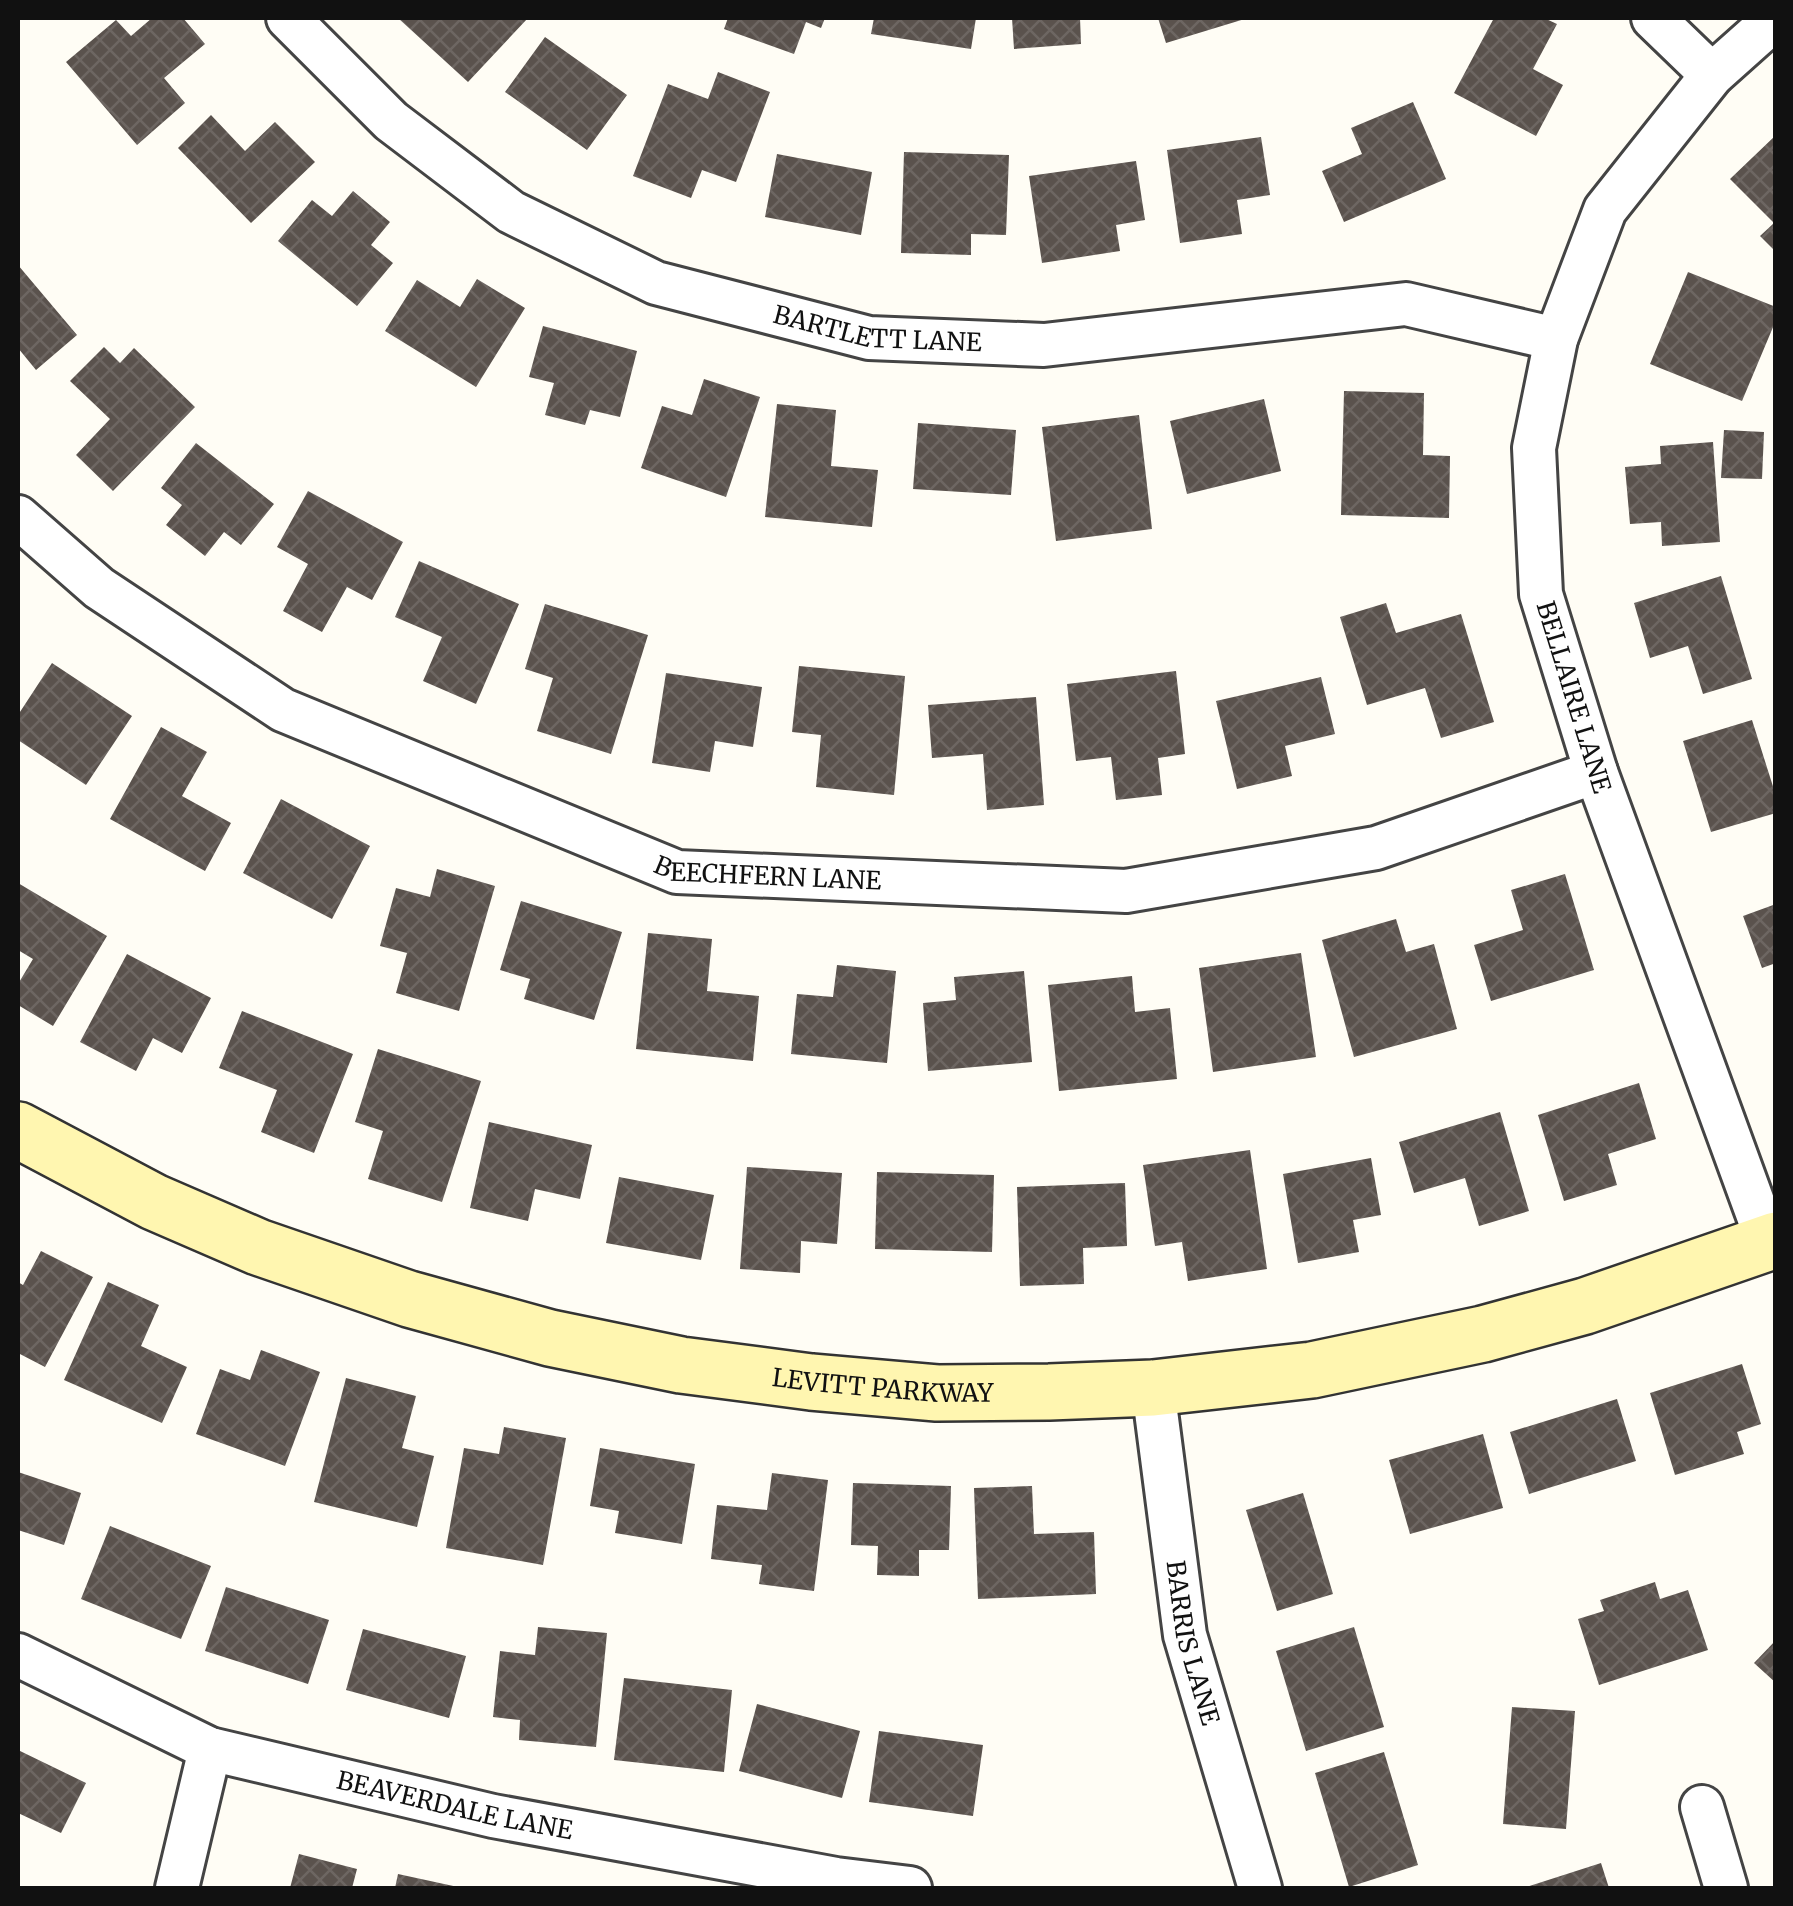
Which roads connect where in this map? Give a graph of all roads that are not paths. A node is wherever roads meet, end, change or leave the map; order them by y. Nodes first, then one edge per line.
1 (288, 18) edge
2 (1653, 18) edge
3 (1776, 18) edge
4 (1712, 76) junction
5 (1556, 338) junction
6 (18, 517) edge
7 (1596, 772) junction
8 (18, 1130) edge
9 (1772, 1242) edge
10 (1153, 1388) junction
11 (18, 1656) edge
12 (210, 1749) junction
13 (1702, 1808) dead end
14 (835, 1884) edge
15 (1249, 1886) edge
16 (177, 1888) edge
17 (910, 1888) edge
18 (1726, 1888) edge

1 - 5 street, BARTLETT LANE
2 - 4 street
3 - 4 street, BELLAIRE LANE
4 - 5 street, BELLAIRE LANE
5 - 7 street, BELLAIRE LANE
6 - 7 street, BEECHFERN LANE
7 - 9 street, BELLAIRE LANE
8 - 10 street, LEVITT PARKWAY
9 - 10 street, LEVITT PARKWAY
10 - 15 street, BARRIS LANE
11 - 12 street, BEAVERDALE LANE
12 - 14 street, BEAVERDALE LANE
12 - 16 street
13 - 18 street
14 - 17 street, BEAVERDALE LANE

